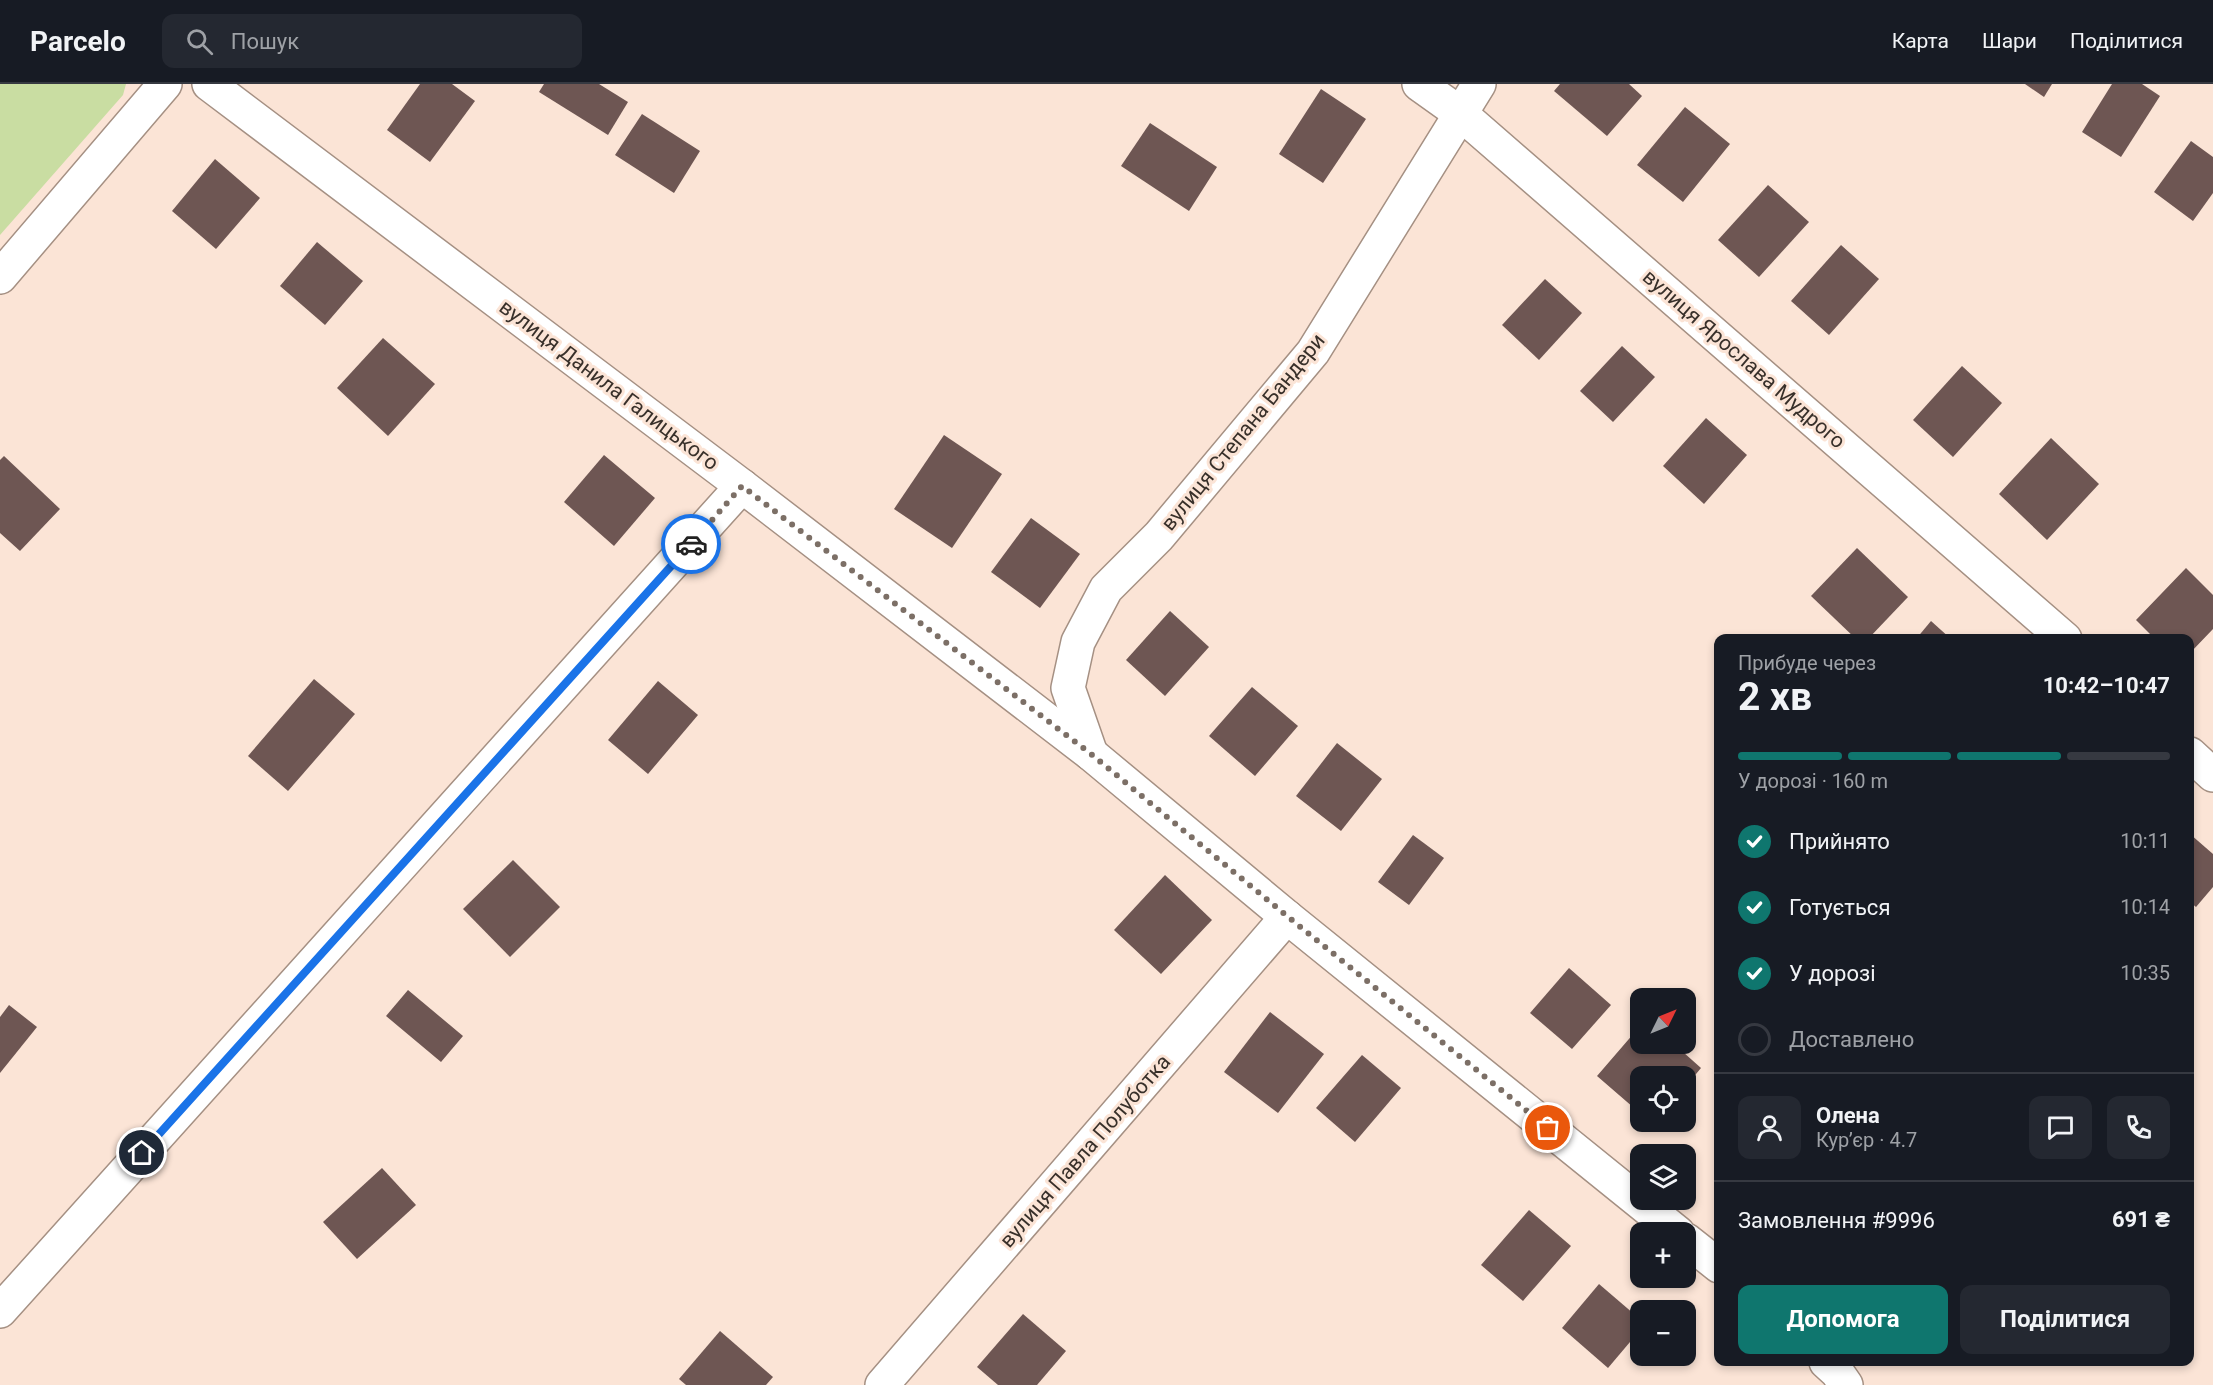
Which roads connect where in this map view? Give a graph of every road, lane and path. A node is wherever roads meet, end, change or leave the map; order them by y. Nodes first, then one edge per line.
1 (165, 84) edge
2 (209, 84) edge
3 (1419, 84) edge
4 (1479, 84) edge
5 (1461, 114) junction
6 (0, 277) edge
7 (742, 486) junction
8 (2059, 634) edge
9 (1091, 754) junction
10 (2194, 758) edge
11 (2213, 775) edge
12 (1287, 916) junction
13 (1664, 1222) edge
14 (1696, 1247) edge
15 (1714, 1262) edge
16 (0, 1311) edge
17 (882, 1385) edge

1 - 6 street
2 - 7 street, вулиця Данила Галицького
3 - 5 street, вулиця Ярослава Мудрого
4 - 5 street, вулиця Степана Бандери
5 - 8 street, вулиця Ярослава Мудрого
5 - 9 street, вулиця Степана Бандери
7 - 9 street, вулиця Данила Галицького
7 - 16 street
9 - 12 street, вулиця Данила Галицького
10 - 11 street
12 - 13 street, вулиця Данила Галицького
12 - 17 street, вулиця Павла Полуботка
14 - 15 street

